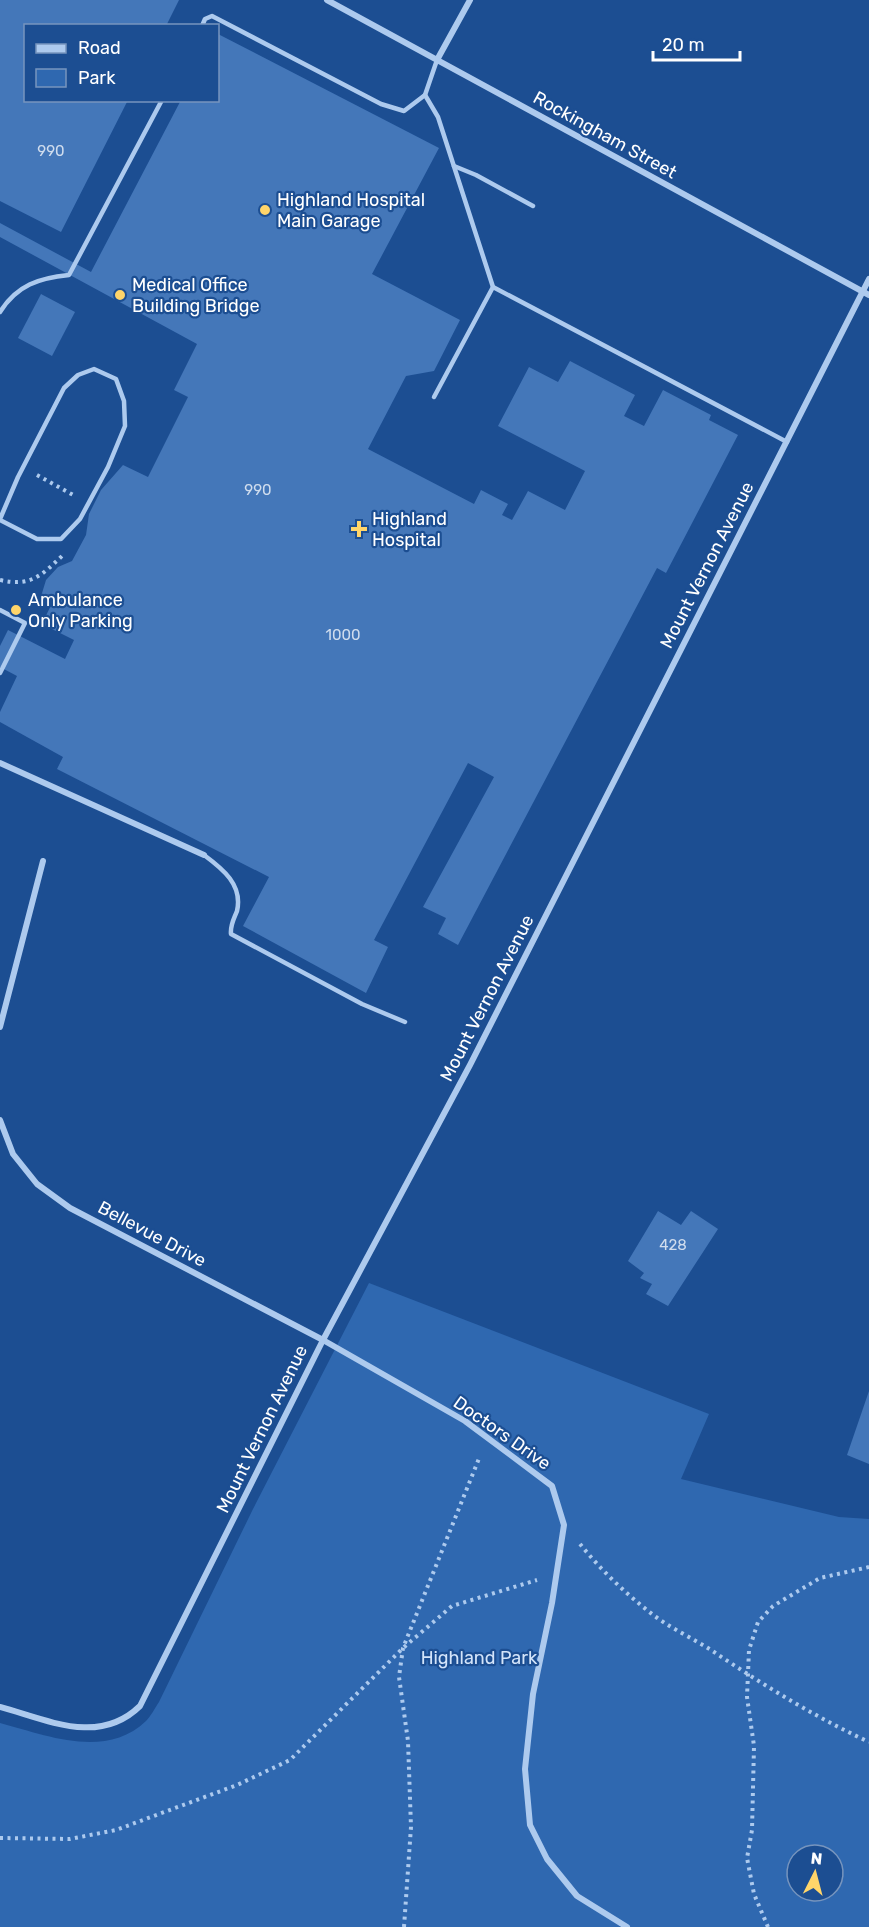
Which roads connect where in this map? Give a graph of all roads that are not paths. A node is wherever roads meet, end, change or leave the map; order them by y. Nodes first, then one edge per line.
1 (327, 0) edge
2 (470, 0) edge
3 (203, 24) edge
4 (437, 60) junction
5 (425, 96) junction
6 (161, 102) edge
7 (454, 166) junction
8 (533, 206) dead end
9 (869, 279) edge
10 (493, 287) junction
11 (866, 294) edge
12 (0, 312) edge
13 (434, 397) dead end
14 (786, 442) junction
15 (0, 520) edge
16 (0, 610) edge
17 (0, 673) edge
18 (0, 763) edge
19 (204, 855) joint
20 (43, 861) dead end
21 (405, 1022) dead end
22 (0, 1028) edge
23 (0, 1120) edge
24 (323, 1340) junction
25 (0, 1707) edge
26 (627, 1927) edge

1 - 4 street, Rockingham Street
2 - 4 street
3 - 5 lane
4 - 5 lane
4 - 11 street, Rockingham Street
5 - 7 lane
6 - 12 lane
7 - 8 lane
7 - 10 lane
9 - 11 street, Mount Vernon Avenue
10 - 13 lane
10 - 14 lane
11 - 14 street, Mount Vernon Avenue
14 - 24 street, Mount Vernon Avenue
15 - 15 lane
16 - 17 lane
18 - 19 street
19 - 21 lane
20 - 22 street
23 - 24 street, Bellevue Drive
24 - 25 street, Mount Vernon Avenue
24 - 26 street, Doctors Drive

